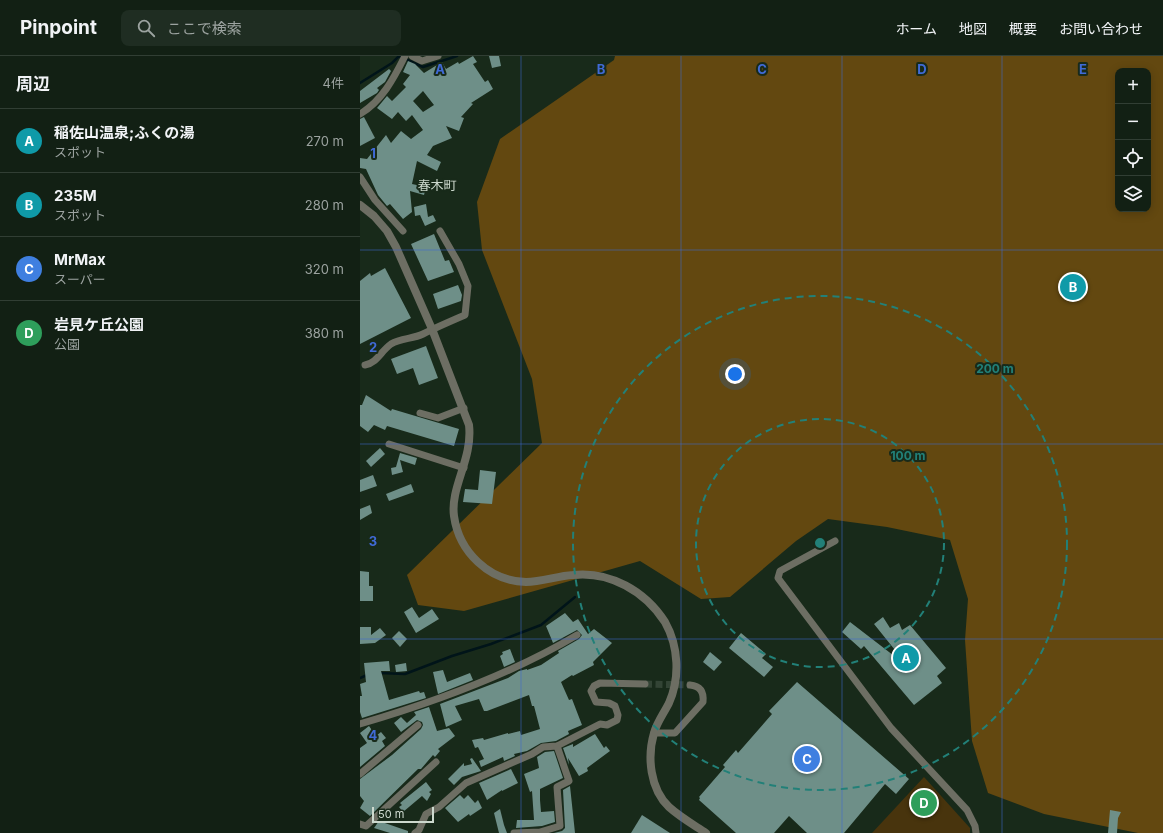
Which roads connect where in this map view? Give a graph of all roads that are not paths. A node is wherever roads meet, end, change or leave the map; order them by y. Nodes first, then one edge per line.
1 (405, 56) edge
2 (412, 56) edge
3 (438, 56) edge
4 (360, 114) edge
5 (360, 177) edge
6 (360, 206) edge
7 (403, 231) dead end
8 (440, 231) dead end
9 (432, 328) junction
10 (365, 365) dead end
11 (464, 408) junction
12 (420, 414) dead end
13 (389, 444) dead end
14 (464, 468) junction
15 (835, 541) dead end
16 (577, 635) dead end
17 (645, 684) tunnel mouth
18 (690, 684) tunnel mouth
19 (360, 724) edge
20 (418, 725) dead end
21 (654, 733) junction
22 (557, 746) junction
23 (436, 762) dead end
24 (360, 774) edge
25 (360, 824) edge
26 (415, 833) edge
27 (514, 833) edge
28 (706, 833) edge
29 (976, 833) edge

1 - 4 street
2 - 3 street
5 - 7 street
6 - 9 street
8 - 9 street
9 - 10 street
9 - 11 street
11 - 12 street
11 - 14 street
13 - 14 street
14 - 21 street
15 - 29 street
16 - 19 street
17 - 22 street
18 - 21 street
20 - 24 street
21 - 28 street
22 - 26 street
22 - 27 street
23 - 25 street

